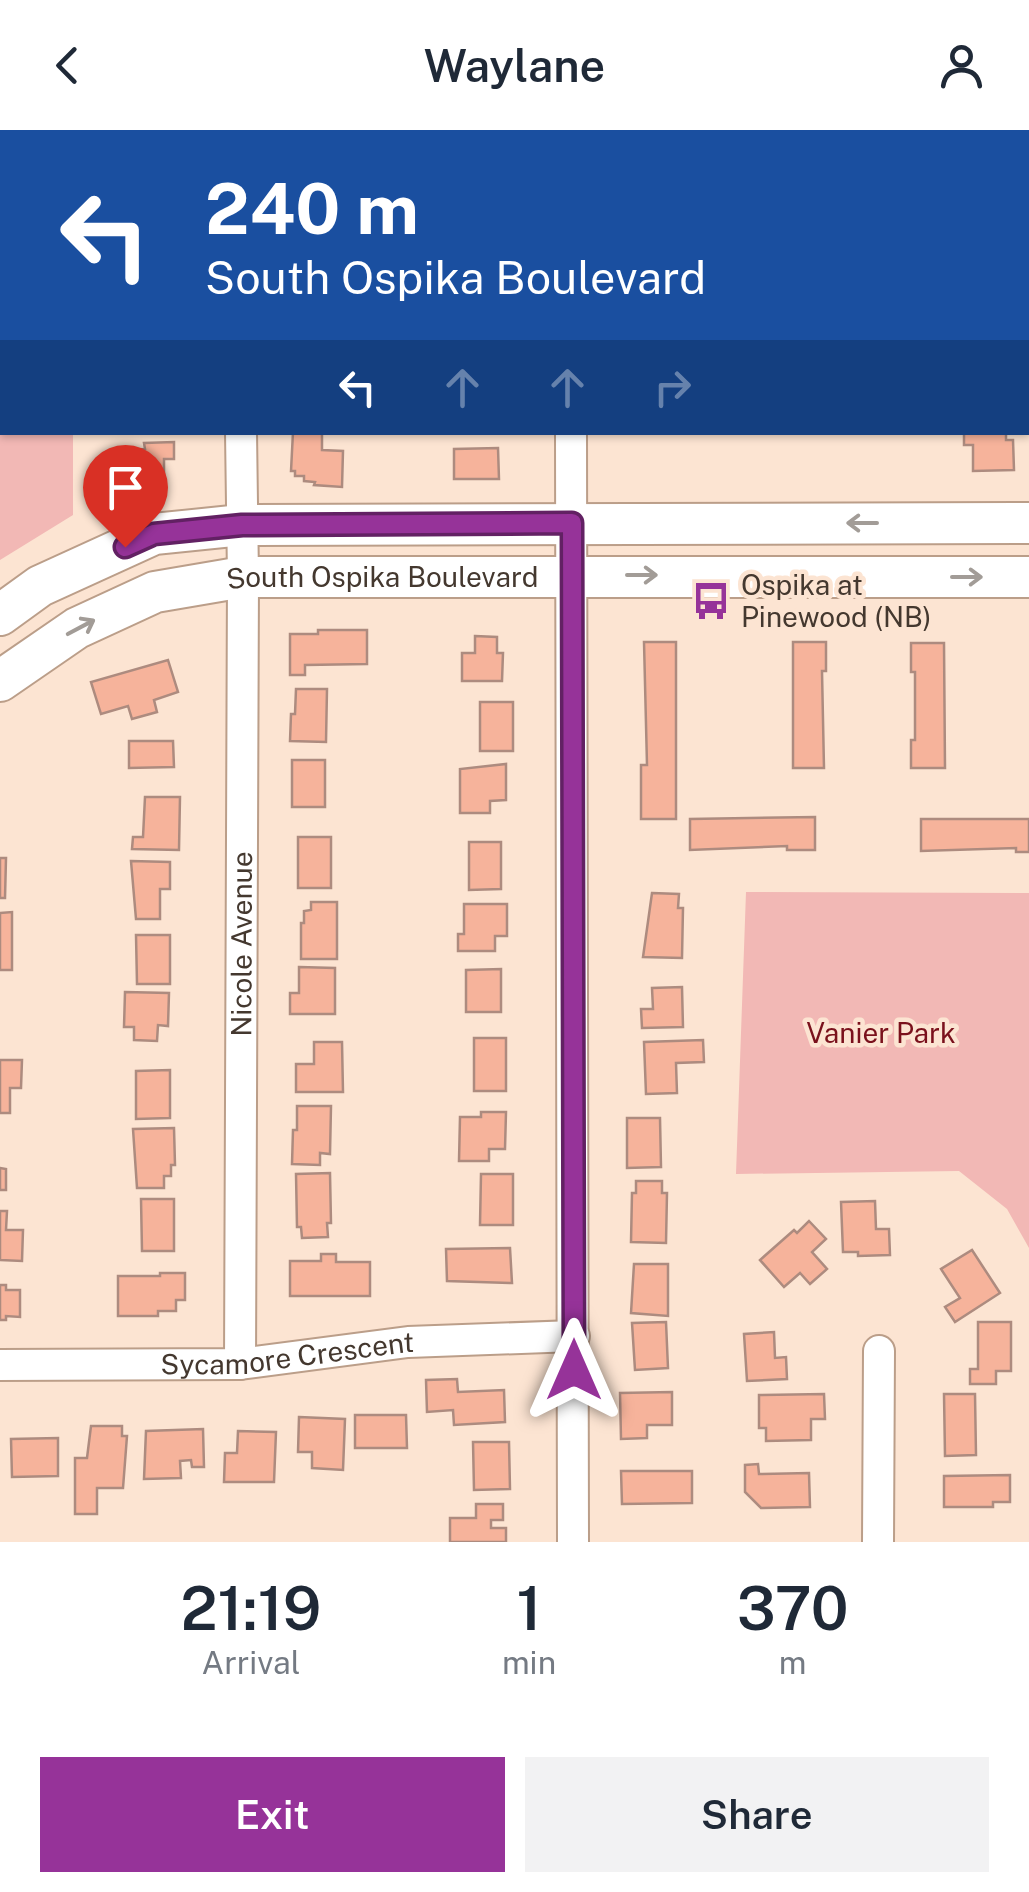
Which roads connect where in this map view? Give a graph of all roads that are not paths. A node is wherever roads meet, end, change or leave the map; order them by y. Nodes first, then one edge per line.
1 (240, 435) edge
2 (571, 435) edge
3 (572, 523) junction
4 (1029, 523) edge
5 (242, 525) junction
6 (572, 575) junction
7 (243, 577) junction
8 (1029, 577) edge
9 (0, 614) edge
10 (0, 681) edge
11 (574, 1336) junction
12 (879, 1351) dead end
13 (0, 1364) edge
14 (240, 1364) junction
15 (572, 1542) edge
16 (878, 1542) edge

1 - 5 street, Nicole Avenue
2 - 3 street
4 -> 3 main road, South Ospika Boulevard
3 - 5 main road, South Ospika Boulevard
3 - 6 street
5 - 7 street, Nicole Avenue
5 - 9 main road, South Ospika Boulevard
6 - 7 main road, South Ospika Boulevard
6 -> 8 main road, South Ospika Boulevard
6 - 11 street
10 -> 7 main road, South Ospika Boulevard
7 - 14 street, Nicole Avenue
11 - 14 street, Sycamore Crescent
11 - 15 street
12 - 16 street
13 - 14 street, Sycamore Crescent

